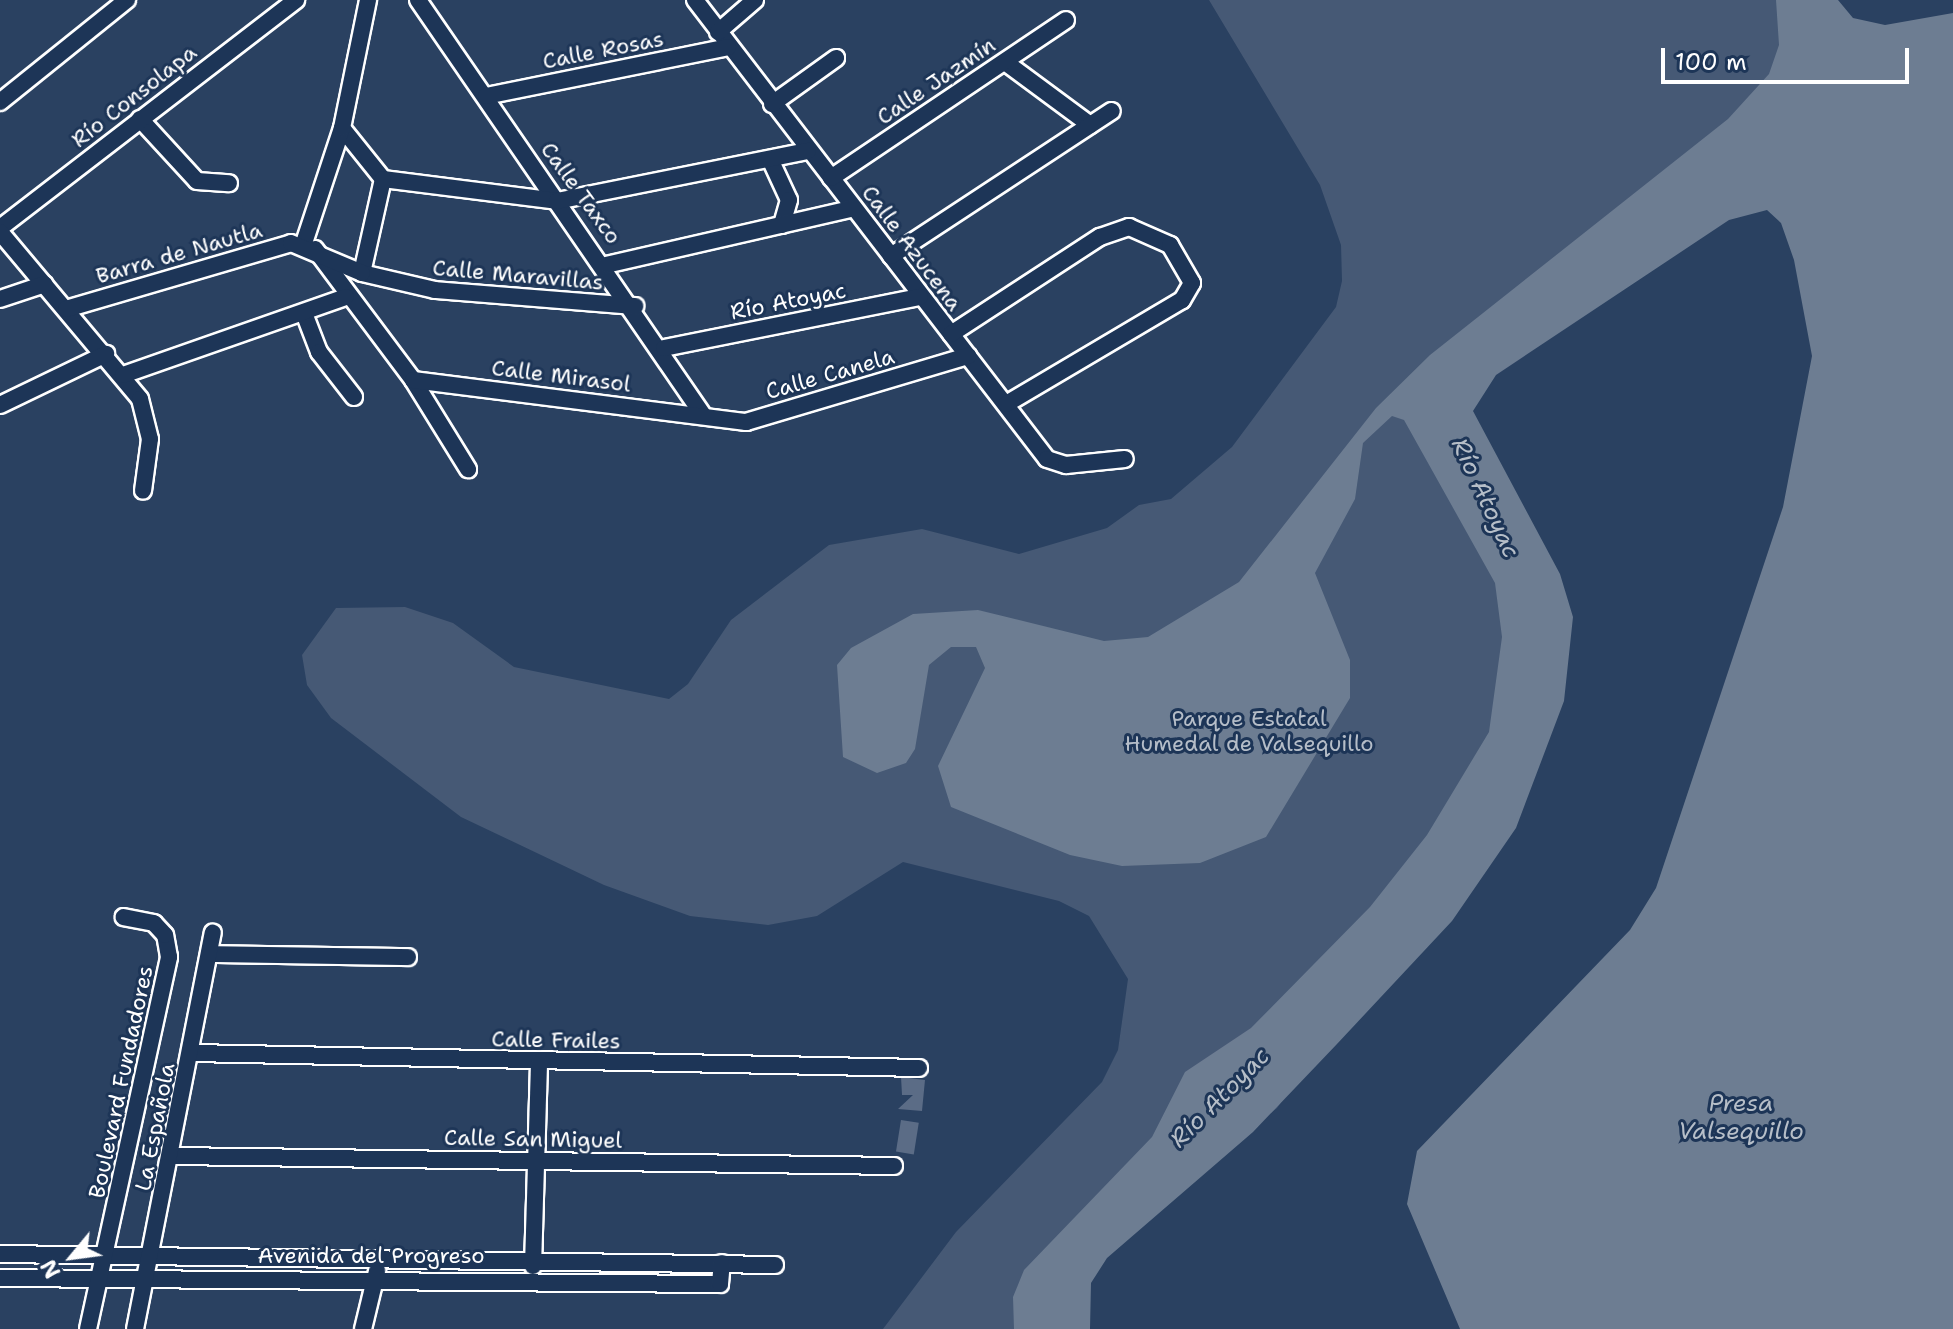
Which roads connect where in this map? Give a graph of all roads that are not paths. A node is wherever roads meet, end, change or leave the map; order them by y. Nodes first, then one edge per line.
1 (127, 0) edge
2 (296, 0) edge
3 (368, 0) edge
4 (418, 0) edge
5 (695, 0) edge
6 (755, 0) edge
7 (1066, 20) dead end
8 (718, 32) junction
9 (728, 47) junction
10 (836, 58) dead end
11 (1005, 62) junction
12 (486, 96) junction
13 (0, 102) edge
14 (772, 104) junction
15 (1112, 111) dead end
16 (140, 119) junction
17 (1090, 125) junction
18 (342, 128) junction
19 (808, 151) junction
20 (770, 159) junction
21 (831, 178) junction
22 (383, 179) junction
23 (229, 183) dead end
24 (557, 201) junction
25 (854, 208) junction
26 (782, 225) junction
27 (0, 230) edge
28 (309, 245) junction
29 (891, 256) junction
30 (606, 265) junction
31 (362, 273) junction
32 (45, 284) junction
33 (346, 297) junction
34 (920, 297) junction
35 (0, 299) edge
36 (635, 306) junction
37 (66, 309) junction
38 (304, 313) junction
39 (951, 334) junction
40 (664, 348) junction
41 (106, 354) junction
42 (968, 356) junction
43 (123, 375) junction
44 (413, 380) junction
45 (354, 397) dead end
46 (1006, 404) junction
47 (0, 405) edge
48 (703, 415) junction
49 (1125, 459) dead end
50 (468, 469) dead end
51 (143, 491) dead end
52 (124, 917) dead end
53 (213, 933) dead end
54 (209, 954) junction
55 (408, 957) dead end
56 (192, 1053) junction
57 (539, 1062) junction
58 (919, 1068) dead end
59 (172, 1156) junction
60 (535, 1161) junction
61 (894, 1166) dead end
62 (0, 1254) edge
63 (108, 1258) junction
64 (153, 1258) junction
65 (381, 1258) junction
66 (535, 1258) junction
67 (722, 1263) junction
68 (775, 1265) dead end
69 (0, 1278) edge
70 (148, 1278) junction
71 (375, 1278) junction
72 (101, 1279) junction
73 (530, 1279) junction
74 (88, 1329) edge
75 (135, 1329) edge
76 (363, 1329) edge

1 - 13 street
2 - 16 street, Río Consolapa
3 - 18 street
4 - 12 street, Calle Taxco
5 - 8 street, Calle Azucena
6 - 8 street
7 - 11 street, Calle Jazmín
8 - 9 street, Calle Azucena
9 - 12 street, Calle Rosas
9 - 14 street, Calle Azucena
10 - 14 street
11 - 17 street
11 - 21 street, Calle Jazmín
12 - 24 street, Calle Taxco
14 - 19 street, Calle Azucena
15 - 17 street
16 - 23 street
16 - 27 street, Río Consolapa
17 - 29 street
18 - 22 street
18 - 28 street
19 - 20 street
19 - 21 street, Calle Azucena
20 - 24 street
20 - 26 street
21 - 25 street, Calle Azucena
22 - 24 street
22 - 31 street
24 - 30 street, Calle Taxco
25 - 26 street
25 - 29 street, Calle Azucena
26 - 30 street
27 - 32 street
28 - 31 street, Calle Maravillas
28 - 33 street
28 - 37 street, Barra de Nautla
29 - 34 street, Calle Azucena
30 - 36 street, Calle Taxco
31 - 36 street, Calle Maravillas
32 - 35 street
32 - 37 street
33 - 38 street
33 - 44 street
34 - 39 street, Calle Azucena
34 - 40 street, Río Atoyac
36 - 40 street, Calle Taxco
37 - 41 street
38 - 43 street
38 - 45 street
39 - 42 street, Calle Azucena
39 - 46 street
40 - 48 street, Calle Taxco
41 - 43 street
41 - 47 street
42 - 46 street, Calle Azucena
42 - 48 street, Calle Canela
43 - 51 street
44 - 48 street, Calle Mirasol
44 - 50 street
46 - 49 street, Calle Azucena
52 - 63 street, Boulevard Fundadores
53 - 54 street, La Española
54 - 55 street
54 - 56 street, La Española
56 - 57 street, Calle Frailes
56 - 59 street, La Española
57 - 58 street, Calle Frailes
57 - 60 street
59 - 60 street, Calle San Miguel
59 - 64 street, La Española
60 - 61 street, Calle San Miguel
60 - 66 street
62 - 63 street, Avenida del Progreso
63 - 64 street, Avenida del Progreso
63 - 72 street, Boulevard Fundadores
64 - 65 street, Avenida del Progreso
64 - 70 street, La Española
65 - 66 street, Avenida del Progreso
65 - 71 street
66 - 67 street, Avenida del Progreso
66 - 73 street
67 - 68 street, Avenida del Progreso
67 - 73 street, Avenida del Progreso
69 - 72 street, Avenida del Progreso
70 - 71 street, Avenida del Progreso
70 - 72 street, Avenida del Progreso
70 - 75 street, La Española
71 - 73 street, Avenida del Progreso
71 - 76 street
72 - 74 street, Boulevard Fundadores

